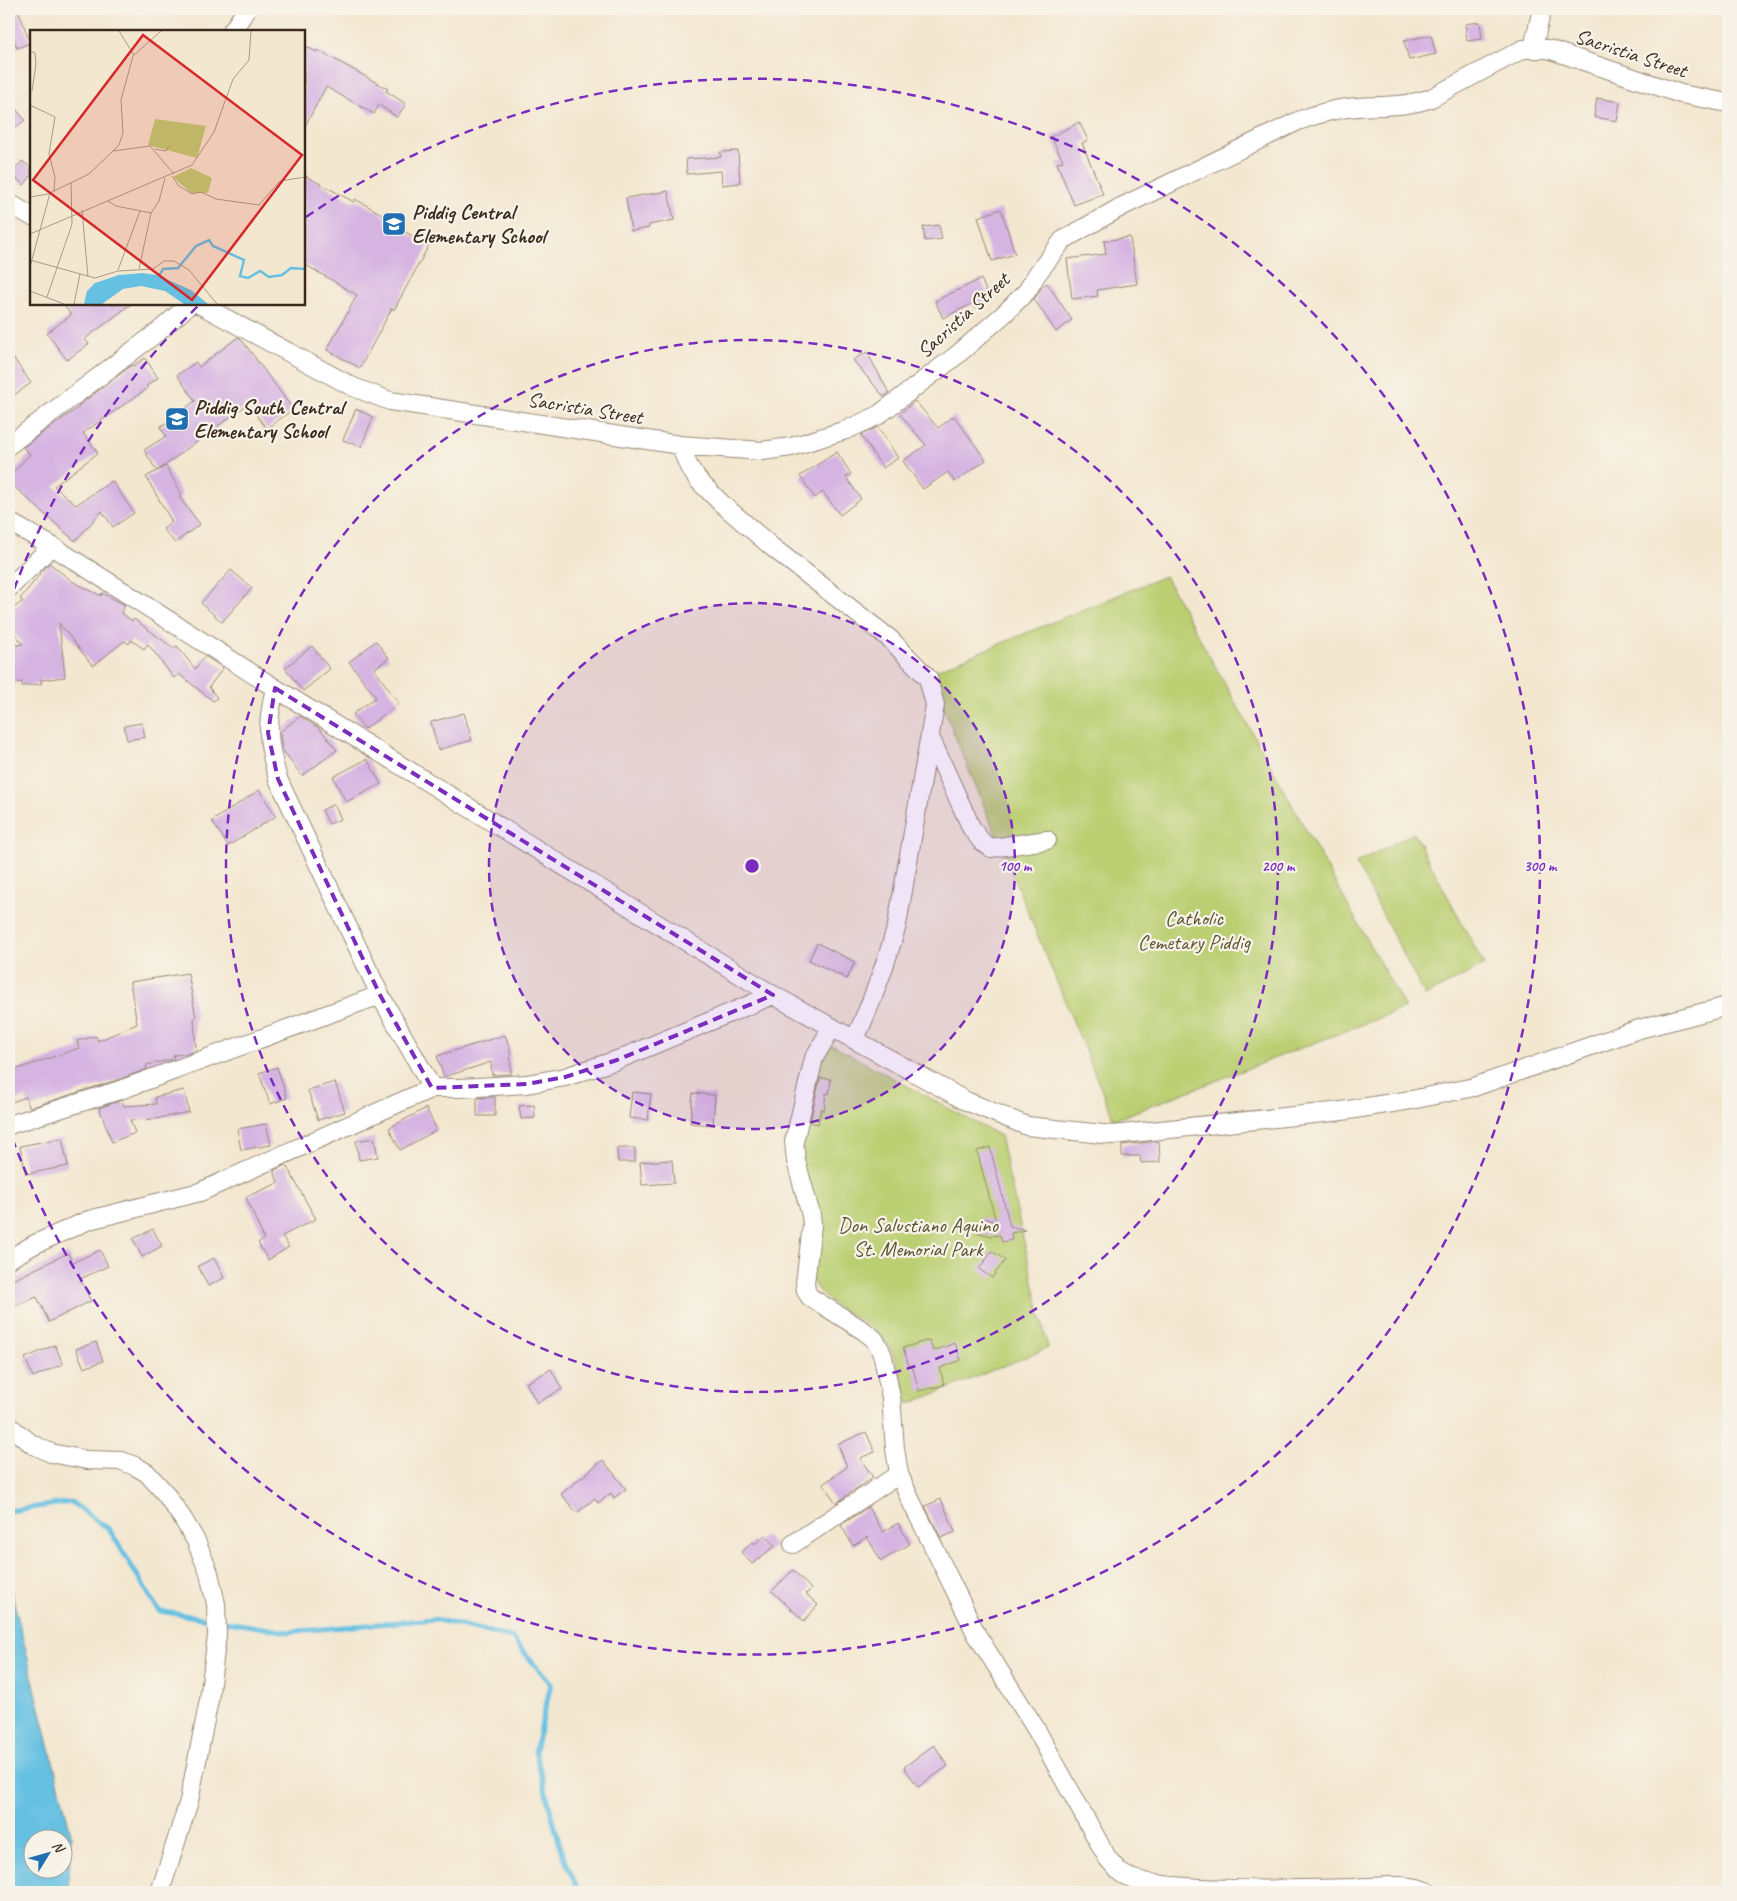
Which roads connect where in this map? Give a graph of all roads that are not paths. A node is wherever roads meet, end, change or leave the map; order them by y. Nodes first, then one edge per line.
1 (248, 9) edge
2 (1542, 9) edge
3 (233, 30) edge
4 (1533, 48) junction
5 (1728, 103) edge
6 (9, 203) edge
7 (30, 215) edge
8 (189, 305) edge
9 (200, 305) edge
10 (9, 445) edge
11 (680, 446) junction
12 (9, 522) edge
13 (52, 546) junction
14 (9, 588) edge
15 (276, 688) junction
16 (930, 737) junction
17 (1047, 840) dead end
18 (380, 995) junction
19 (773, 995) junction
20 (1728, 1006) edge
21 (832, 1027) junction
22 (855, 1039) junction
23 (432, 1088) junction
24 (9, 1124) edge
25 (9, 1259) edge
26 (9, 1426) edge
27 (899, 1474) junction
28 (792, 1544) dead end
29 (160, 1892) edge
30 (1428, 1892) edge

1 - 3 street
2 - 4 street
4 - 5 street, Sacristia Street
4 - 11 street, Sacristia Street
6 - 7 street
8 - 10 street
9 - 11 street, Sacristia Street
11 - 16 street
12 - 13 street
13 - 14 street
13 - 15 street
15 - 18 street
15 - 19 street
16 - 17 street
16 - 22 street
18 - 23 street
18 - 24 street
19 - 21 street
19 - 23 street
20 - 22 street
21 - 22 street
21 - 27 street
23 - 25 street
26 - 29 street
27 - 28 street
27 - 30 street

